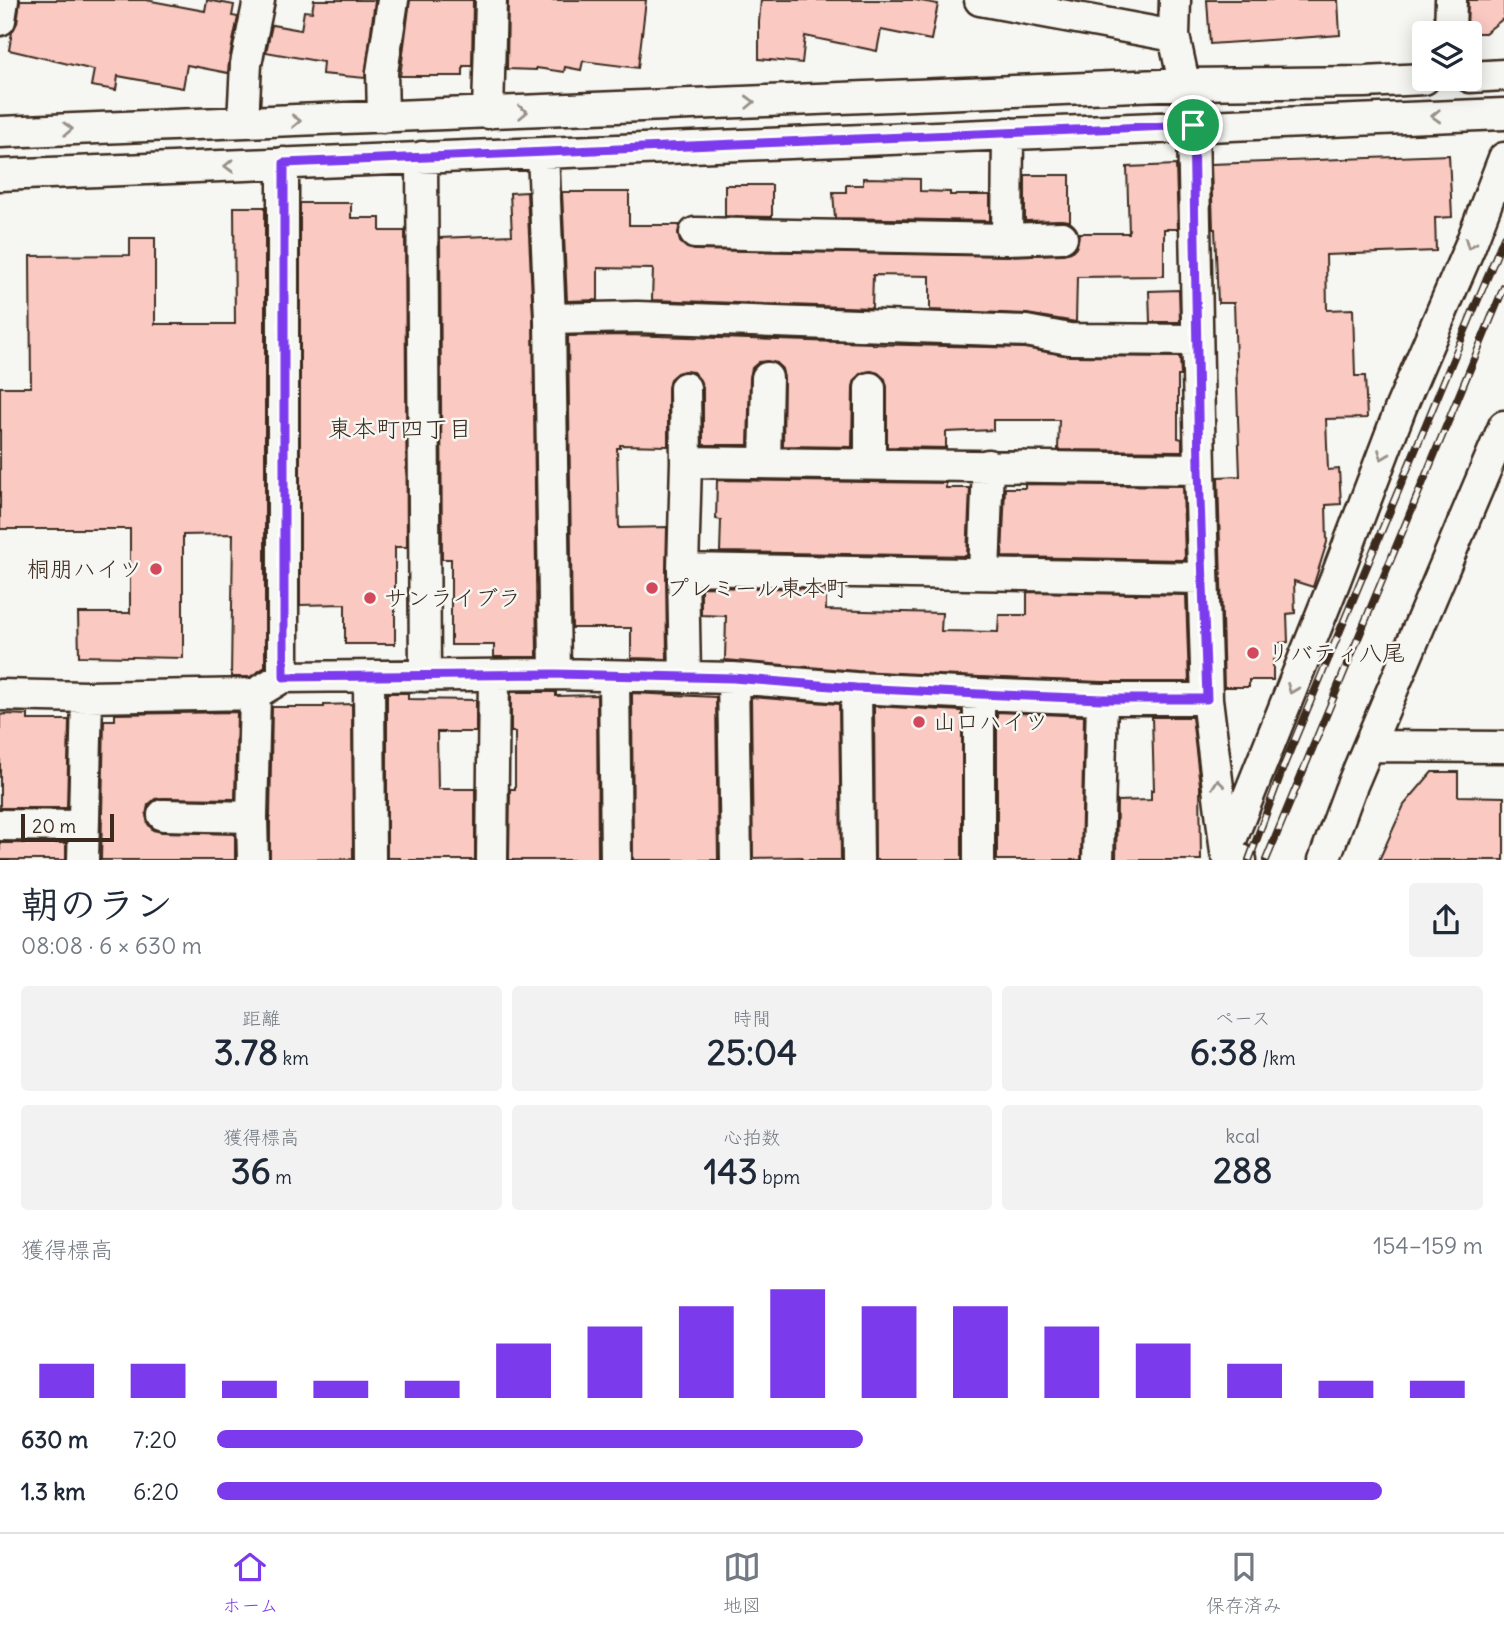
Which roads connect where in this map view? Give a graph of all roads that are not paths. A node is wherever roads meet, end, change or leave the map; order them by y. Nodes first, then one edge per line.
1 (4, 0) edge
2 (259, 0) edge
3 (393, 0) edge
4 (491, 0) edge
5 (980, 0) edge
6 (1175, 0) edge
7 (1451, 0) edge
8 (0, 20) edge
9 (1450, 21) edge
10 (1174, 36) junction
11 (1504, 75) edge
12 (1482, 76) edge
13 (1412, 80) edge
14 (1185, 84) junction
15 (488, 113) junction
16 (1504, 114) edge
17 (383, 117) junction
18 (243, 122) junction
19 (1193, 125) junction
20 (0, 132) edge
21 (1008, 133) junction
22 (543, 153) junction
23 (422, 157) junction
24 (1504, 158) edge
25 (284, 163) junction
26 (0, 175) edge
27 (695, 233) dead end
28 (1062, 237) dead end
29 (1007, 239) junction
30 (550, 319) junction
31 (1196, 340) junction
32 (767, 378) dead end
33 (685, 388) dead end
34 (870, 388) dead end
35 (1504, 426) edge
36 (686, 462) junction
37 (765, 463) junction
38 (870, 464) junction
39 (988, 465) junction
40 (1199, 469) junction
41 (683, 569) junction
42 (984, 574) junction
43 (1203, 578) junction
44 (555, 674) junction
45 (494, 675) junction
46 (425, 676) junction
47 (284, 677) junction
48 (369, 677) junction
49 (614, 677) junction
50 (685, 677) junction
51 (733, 678) junction
52 (856, 688) junction
53 (255, 694) junction
54 (979, 694) junction
55 (0, 695) edge
56 (87, 696) junction
57 (1102, 699) junction
58 (1207, 699) junction
59 (1369, 746) junction
60 (1504, 747) edge
61 (163, 815) dead end
62 (252, 817) junction
63 (0, 825) edge
64 (83, 826) junction
65 (1230, 857) edge
66 (83, 860) edge
67 (253, 860) edge
68 (370, 860) edge
69 (492, 860) edge
70 (616, 860) edge
71 (736, 860) edge
72 (858, 860) edge
73 (979, 860) edge
74 (1098, 860) edge
75 (1324, 860) edge

1 - 8 street
2 - 18 street
3 - 17 street
4 - 15 street
5 - 10 street
6 - 10 street
7 - 9 street
10 - 14 street
11 - 12 street
13 - 14 street
15 -> 14 street
14 - 19 street
15 - 17 street
16 -> 19 street
18 -> 17 street
20 -> 18 street
19 - 21 street
19 - 31 street
21 - 22 street
21 - 29 street
22 - 23 street
22 - 30 street
23 - 25 street
23 - 46 street
24 -> 65 street
25 -> 26 street
25 - 47 street
27 - 29 street
28 - 29 street
30 - 31 street
30 - 44 street
31 - 40 street
32 - 37 street
33 - 36 street
34 - 38 street
35 - 59 street
36 - 37 street
36 - 41 street
37 - 38 street
38 - 39 street
39 - 40 street
39 - 42 street
40 - 43 street
41 - 42 street
41 - 50 street
42 - 43 street
43 - 58 street
44 - 45 street
44 - 49 street
45 - 46 street
45 - 69 street
46 - 48 street
47 - 48 street
47 - 53 street
48 - 68 street
49 - 50 street
49 - 70 street
50 - 51 street
51 - 52 street
51 - 71 street
52 - 54 street
52 - 72 street
53 - 56 street
53 - 62 street
54 - 57 street
54 - 73 street
55 - 56 street
56 - 64 street
57 - 58 street
57 - 74 street
65 -> 58 street
59 - 60 street
59 - 75 street
61 - 62 street
62 - 67 street
63 - 64 street
64 - 66 street

